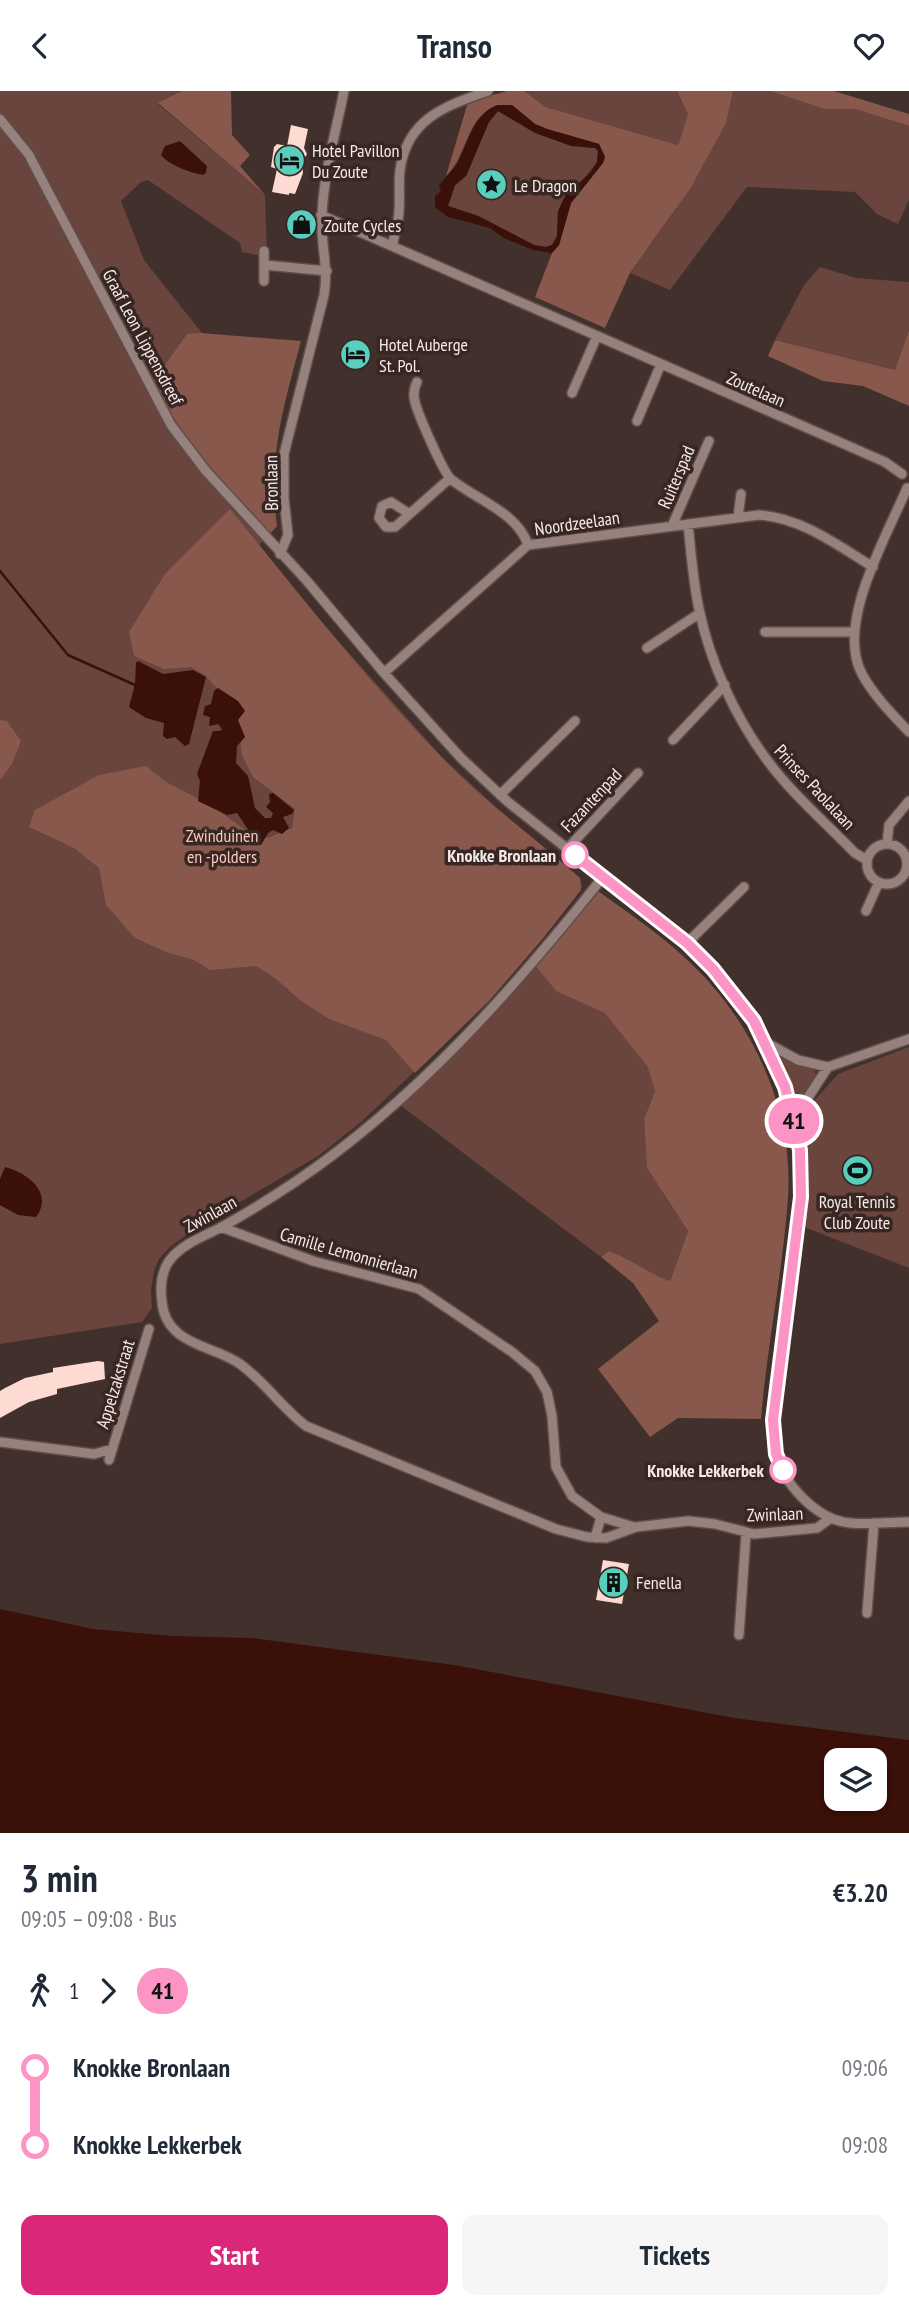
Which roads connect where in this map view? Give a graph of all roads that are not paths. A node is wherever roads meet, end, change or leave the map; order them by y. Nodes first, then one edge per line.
1 (344, 91) edge
2 (488, 91) edge
3 (0, 119) edge
4 (321, 215) junction
5 (393, 246) junction
6 (264, 251) dead end
7 (265, 265) junction
8 (327, 271) junction
9 (264, 281) dead end
10 (597, 336) junction
11 (661, 364) junction
12 (417, 381) dead end
13 (572, 393) dead end
14 (637, 421) dead end
15 (709, 441) dead end
16 (905, 471) edge
17 (449, 479) junction
18 (908, 488) edge
19 (741, 494) dead end
20 (408, 513) dead end
21 (738, 517) junction
22 (688, 524) junction
23 (672, 526) junction
24 (528, 545) junction
25 (280, 554) junction
26 (873, 567) junction
27 (700, 613) junction
28 (765, 632) dead end
29 (853, 632) junction
30 (646, 648) dead end
31 (384, 673) junction
32 (724, 685) junction
33 (575, 721) dead end
34 (909, 732) edge
35 (673, 740) dead end
36 (638, 773) dead end
37 (500, 795) junction
38 (909, 801) edge
39 (887, 844) junction
40 (567, 849) junction
41 (867, 860) junction
42 (603, 877) junction
43 (879, 882) junction
44 (744, 887) dead end
45 (866, 911) dead end
46 (687, 943) junction
47 (909, 1039) edge
48 (765, 1042) junction
49 (828, 1067) junction
50 (794, 1119) junction
51 (221, 1227) junction
52 (149, 1329) dead end
53 (0, 1442) edge
54 (112, 1449) junction
55 (109, 1460) dead end
56 (601, 1517) junction
57 (831, 1518) junction
58 (909, 1522) edge
59 (874, 1523) junction
60 (636, 1527) junction
61 (746, 1534) junction
62 (595, 1538) junction
63 (867, 1613) dead end
64 (739, 1635) dead end

1 - 4 street, Bronlaan
2 - 5 street
3 - 25 street, Graaf Leon Lippensdreef
4 - 5 street, Zoutelaan
4 - 8 street, Bronlaan
5 - 10 street, Zoutelaan
6 - 7 street
7 - 8 street
7 - 9 street
8 - 25 street, Bronlaan
10 - 11 street, Zoutelaan
10 - 13 street
11 - 14 street
11 - 16 street, Zoutelaan
12 - 17 street
15 - 23 street, Ruiterspad
16 - 18 street, Zoutelaan
17 - 20 street
17 - 24 street
18 - 26 street
19 - 21 street
21 - 22 street, Noordzeelaan
21 - 26 street, Noordzeelaan
22 - 23 street, Noordzeelaan
22 - 27 street, Prinses Paolalaan
23 - 24 street, Noordzeelaan
24 - 31 street, Noordzeelaan
25 - 31 street
26 - 29 street
27 - 30 street
27 - 32 street, Prinses Paolalaan
28 - 29 street
29 - 34 street
31 - 37 street
32 - 35 street
32 - 41 street, Prinses Paolalaan
33 - 37 street
36 - 40 street, Fazantenpad
37 - 40 street
38 - 39 street
39 - 41 street
39 - 43 street
40 - 42 street
41 - 43 street
42 - 46 street
42 - 51 street, Zwinlaan
43 - 45 street
44 - 46 street
46 - 48 street
47 - 49 street
48 - 49 street
48 - 50 street
49 - 50 street
50 - 57 street
51 - 56 street, Camille Lemonnierlaan
51 - 62 street, Zwinlaan
52 - 54 street, Appelzakstraat
53 - 54 street, Appelzakstraat
54 - 55 street, Appelzakstraat
56 - 60 street, Camille Lemonnierlaan
56 - 62 street
57 - 59 street
57 - 61 street, Zwinlaan
58 - 59 street
59 - 63 street
60 - 61 street, Zwinlaan
60 - 62 street, Zwinlaan
61 - 64 street

